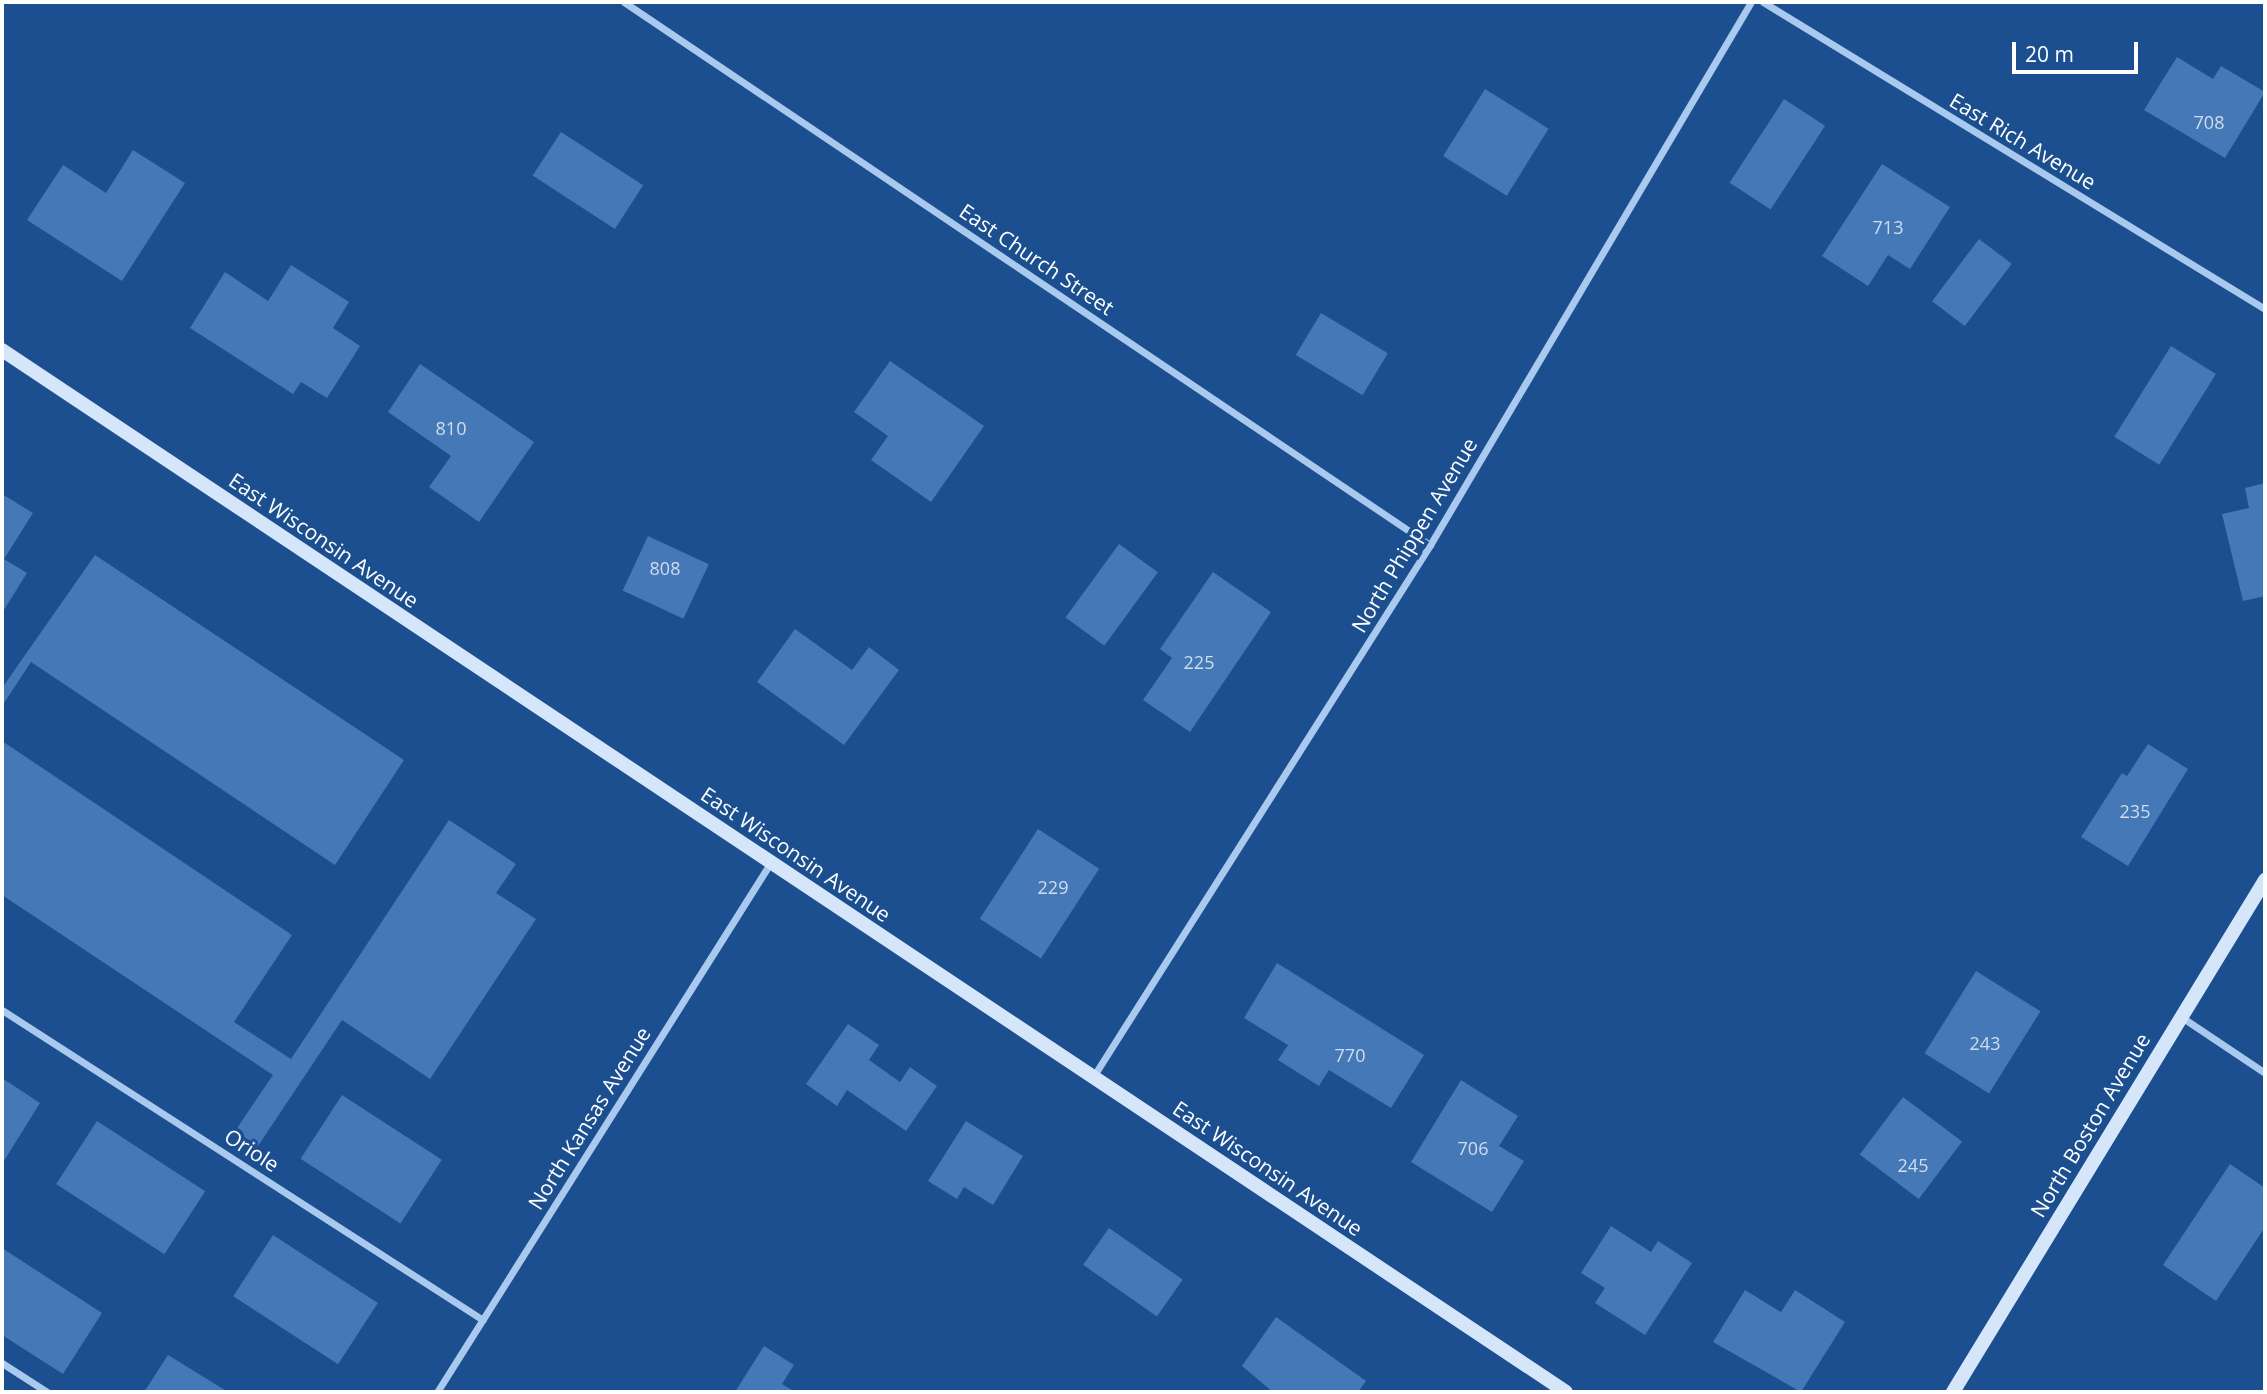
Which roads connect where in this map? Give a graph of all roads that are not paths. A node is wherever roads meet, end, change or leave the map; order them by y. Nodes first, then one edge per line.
1 (624, 2) edge
2 (1751, 2) edge
3 (1763, 2) edge
4 (2265, 309) edge
5 (2, 351) edge
6 (1430, 545) junction
7 (771, 862) junction
8 (2265, 880) edge
9 (2, 1010) edge
10 (2179, 1016) junction
11 (2265, 1073) edge
12 (1093, 1077) junction
13 (483, 1320) junction
14 (2, 1363) edge
15 (47, 1392) edge
16 (437, 1392) edge
17 (1566, 1392) edge
18 (1953, 1392) edge

1 - 6 street, East Church Street
2 - 6 street, North Phippen Avenue
3 - 4 street, East Rich Avenue
5 - 7 street, East Wisconsin Avenue
6 - 12 street, North Phippen Avenue
7 - 12 street, East Wisconsin Avenue
7 - 13 street, North Kansas Avenue
8 - 10 street, North Boston Avenue
9 - 13 street, Oriole
10 - 11 street
10 - 18 street, North Boston Avenue
12 - 17 street, East Wisconsin Avenue
13 - 16 street, North Kansas Avenue
14 - 15 street

